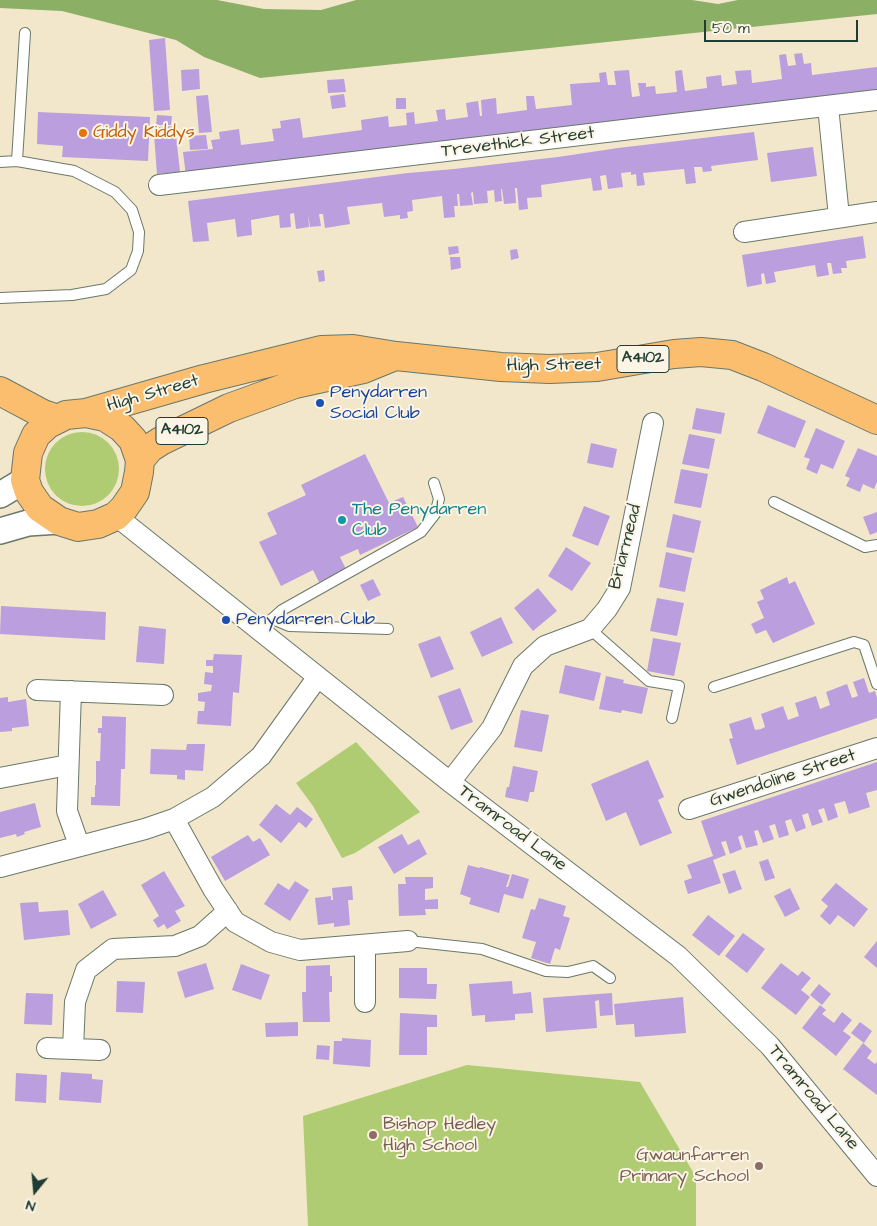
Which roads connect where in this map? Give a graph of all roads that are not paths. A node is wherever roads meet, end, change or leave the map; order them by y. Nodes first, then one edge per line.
1 (25, 33) dead end
2 (877, 100) edge
3 (828, 106) junction
4 (17, 161) junction
5 (0, 162) edge
6 (159, 185) dead end
7 (877, 212) edge
8 (839, 217) junction
9 (744, 232) dead end
10 (0, 298) edge
11 (396, 356) junction
12 (0, 391) edge
13 (0, 397) edge
14 (86, 412) junction
15 (58, 418) junction
16 (877, 420) edge
17 (653, 423) dead end
18 (28, 453) junction
19 (140, 460) junction
20 (25, 480) junction
21 (434, 483) dead end
22 (0, 495) edge
23 (774, 502) dead end
24 (116, 516) junction
25 (59, 522) junction
26 (0, 531) edge
27 (877, 545) edge
28 (264, 623) junction
29 (388, 629) dead end
30 (590, 629) junction
31 (317, 678) junction
32 (877, 684) edge
33 (714, 687) dead end
34 (37, 690) dead end
35 (71, 692) junction
36 (163, 695) dead end
37 (672, 718) dead end
38 (877, 748) edge
39 (68, 765) junction
40 (0, 778) edge
41 (450, 782) junction
42 (689, 809) dead end
43 (174, 819) junction
44 (79, 846) junction
45 (0, 867) edge
46 (228, 911) junction
47 (408, 941) joint
48 (365, 945) junction
49 (610, 978) dead end
50 (365, 1002) dead end
51 (47, 1048) dead end
52 (73, 1049) junction
53 (100, 1050) dead end
54 (877, 1176) edge

1 - 4 lane
2 - 3 street, Trevethick Street
3 - 6 street, Trevethick Street
3 - 8 street
4 - 5 lane
4 - 10 lane
7 - 8 street
8 - 9 street
11 - 14 main road, High Street / A4102
11 - 16 main road, High Street / A4102
11 - 19 main road, High Street / A4102
12 - 15 main road
13 - 18 main road, A4102
14 - 15 main road, High Street / A4102
14 - 19 main road, High Street / A4102
15 - 18 main road, High Street / A4102
17 - 30 street, Briarmead
18 - 20 main road, High Street / A4102
19 - 24 main road, A4102
20 - 22 street
20 - 25 main road
21 - 28 lane
23 - 27 lane
24 - 25 main road
24 - 28 street, Tramroad Lane
25 - 26 street
28 - 29 lane
28 - 31 street, Tramroad Lane
30 - 37 lane
30 - 41 street, Briarmead
31 - 41 street, Tramroad Lane
31 - 43 street
32 - 33 lane
34 - 35 street
35 - 36 street
35 - 39 street
38 - 42 street, Gwendoline Street
39 - 40 street
39 - 44 street
41 - 54 street, Tramroad Lane
43 - 44 street
43 - 46 street
44 - 45 street
46 - 48 street
46 - 52 street
47 - 48 street
47 - 49 lane
48 - 50 street
51 - 52 street
52 - 53 street

